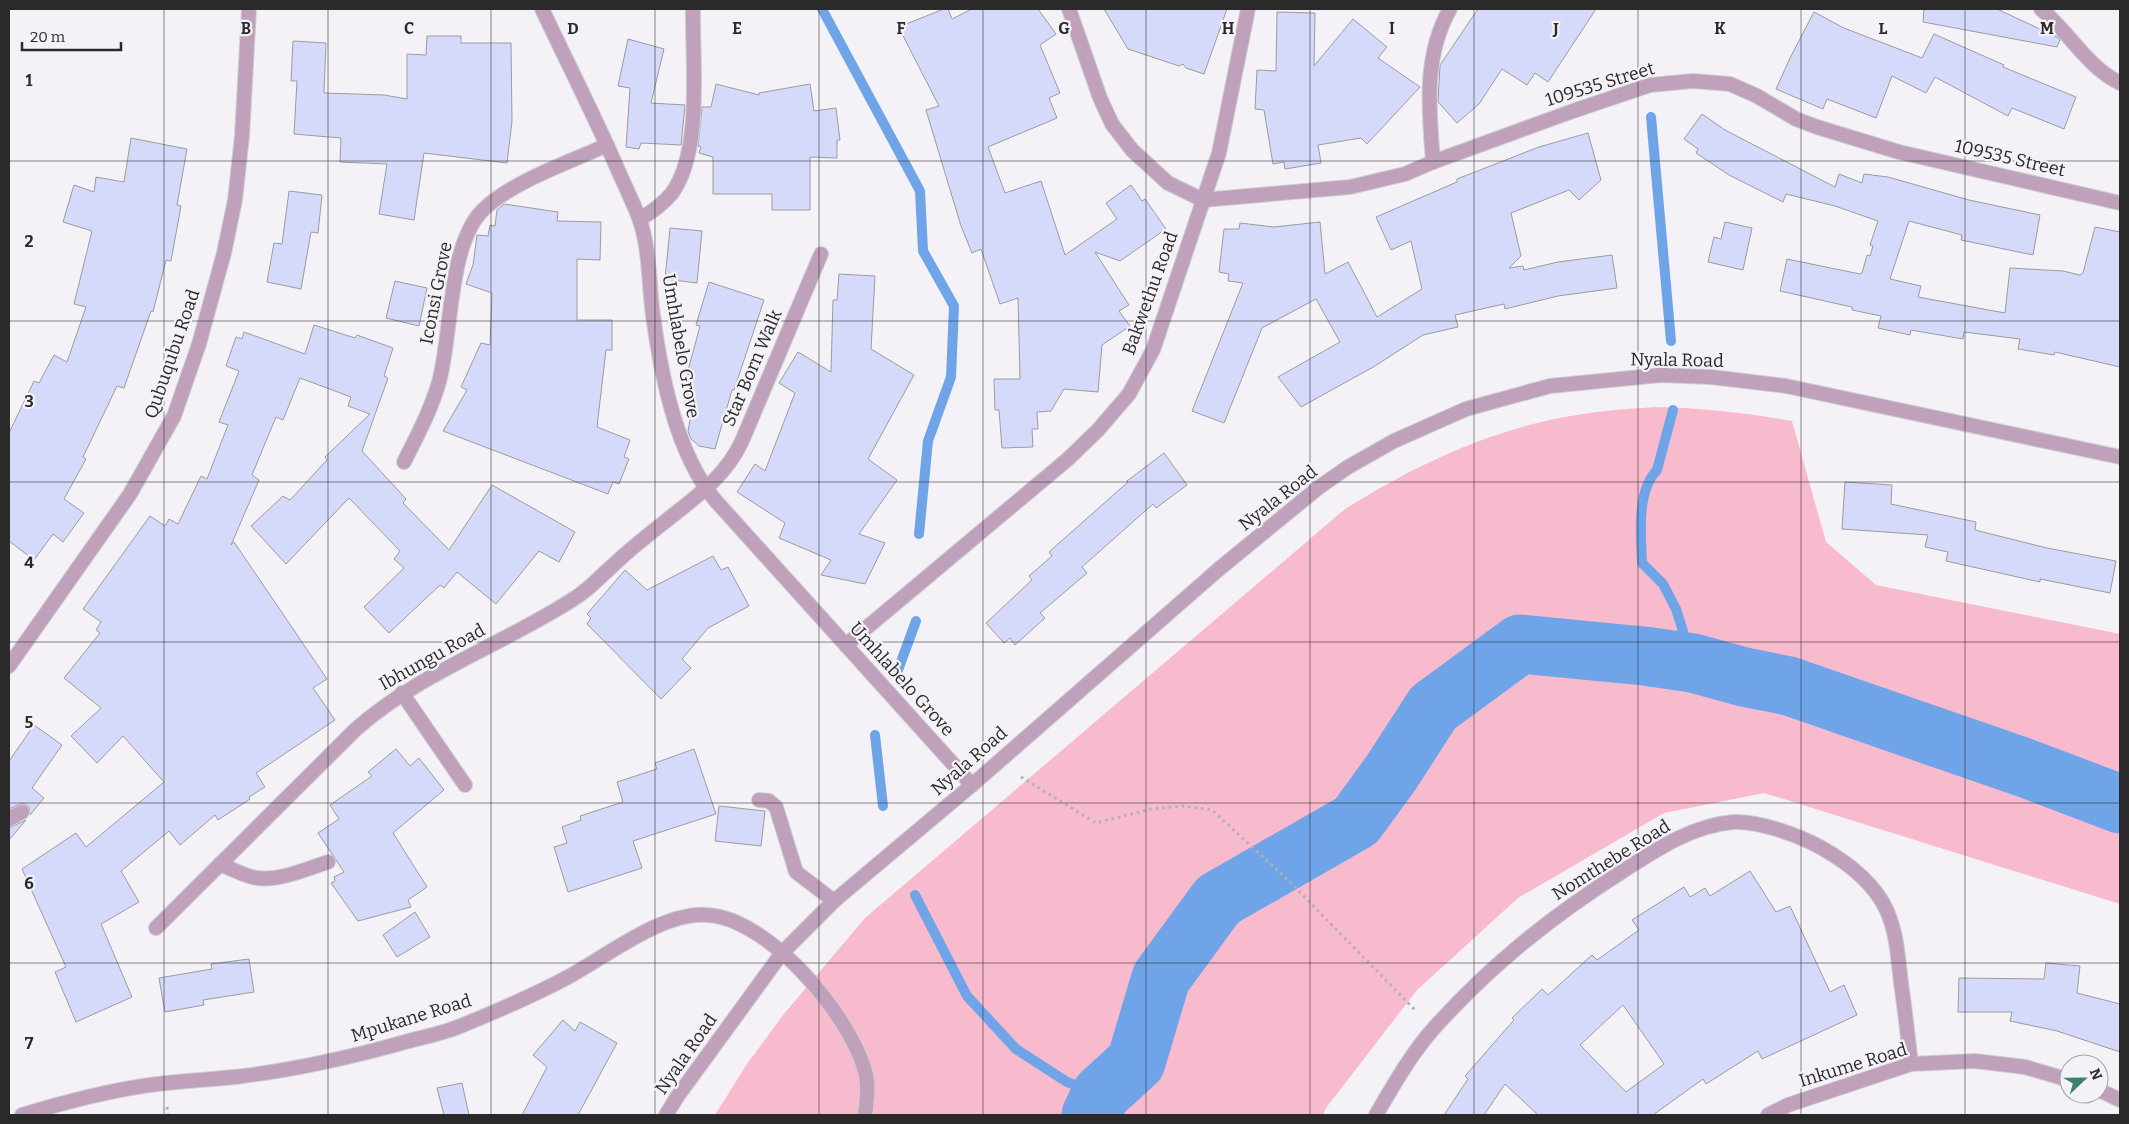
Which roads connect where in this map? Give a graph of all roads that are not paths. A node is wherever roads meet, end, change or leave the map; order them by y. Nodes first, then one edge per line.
1 (249, 9) edge
2 (542, 9) edge
3 (693, 9) edge
4 (1069, 9) edge
5 (1248, 9) edge
6 (1450, 9) edge
7 (2041, 9) edge
8 (2120, 83) edge
9 (607, 145) junction
10 (1433, 162) junction
11 (1203, 200) junction
12 (2120, 203) edge
13 (640, 220) junction
14 (821, 254) dead end
15 (2120, 457) edge
16 (404, 462) dead end
17 (705, 489) junction
18 (846, 645) junction
19 (9, 666) edge
20 (402, 693) junction
21 (464, 784) dead end
22 (972, 784) junction
23 (759, 800) dead end
24 (22, 812) dead end
25 (9, 819) edge
26 (328, 862) dead end
27 (220, 864) junction
28 (834, 901) junction
29 (156, 928) dead end
30 (782, 952) junction
31 (1911, 1064) junction
32 (2059, 1077) edge
33 (22, 1115) edge
34 (666, 1115) edge
35 (865, 1115) edge
36 (1376, 1115) edge
37 (1768, 1115) edge

1 - 19 street, Qubuqubu Road
2 - 9 street, Umhlabelo Grove
3 - 13 street
4 - 11 street
5 - 11 street, Bakwethu Road
6 - 10 street
7 - 8 street
9 - 13 street, Umhlabelo Grove
9 - 16 street, Iconsi Grove
10 - 11 street, 109535 Street
10 - 12 street, 109535 Street
11 - 18 street, Bakwethu Road
13 - 17 street, Umhlabelo Grove
14 - 17 street, Star Born Walk
15 - 22 street, Nyala Road
17 - 18 street, Umhlabelo Grove
17 - 20 street, Ibhungu Road
18 - 22 street, Umhlabelo Grove
20 - 21 street
20 - 27 street, Ibhungu Road
22 - 28 street, Nyala Road
23 - 28 street
24 - 25 street
26 - 27 street
27 - 29 street, Ibhungu Road
28 - 30 street, Nyala Road
30 - 33 street, Mpukane Road
30 - 34 street, Nyala Road
30 - 35 street, Mpukane Road
31 - 32 street, Inkume Road
31 - 36 street, Nomthebe Road
31 - 37 street, Inkume Road

